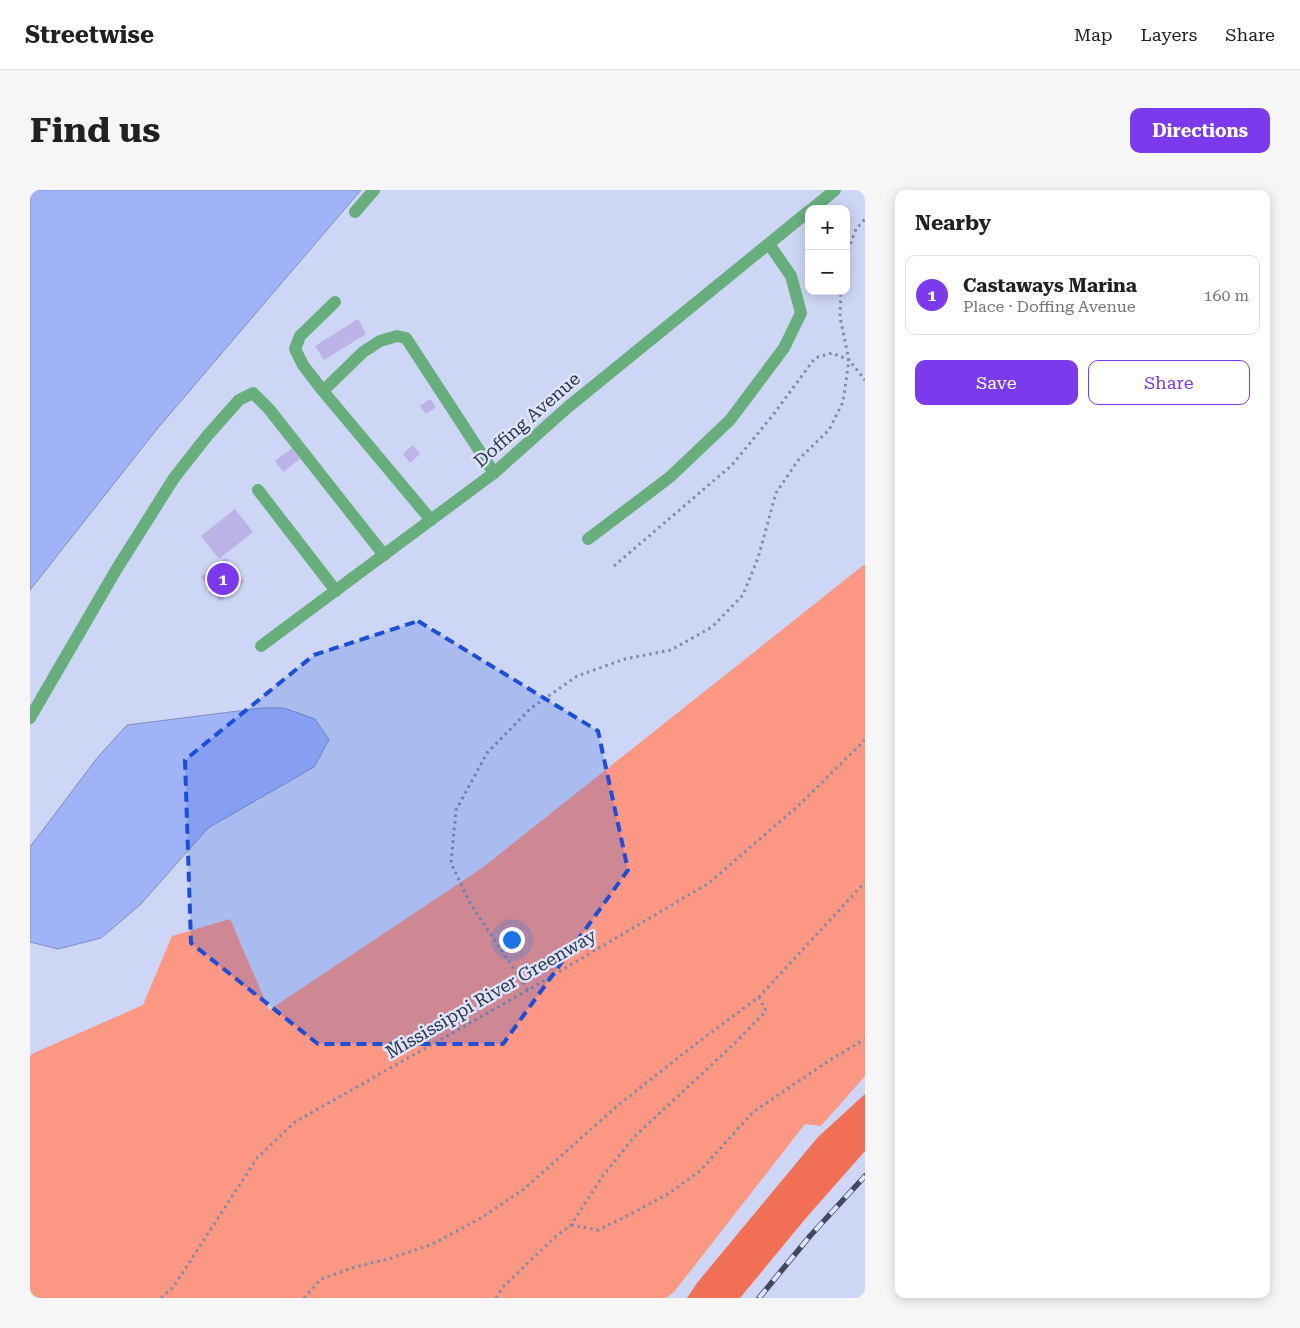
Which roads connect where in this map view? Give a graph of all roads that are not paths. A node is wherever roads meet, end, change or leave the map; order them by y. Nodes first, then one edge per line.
1 (374, 190) edge
2 (835, 190) edge
3 (817, 205) edge
4 (355, 212) dead end
5 (805, 214) edge
6 (769, 244) junction
7 (335, 302) dead end
8 (324, 391) junction
9 (494, 473) junction
10 (258, 490) dead end
11 (432, 520) junction
12 (588, 539) dead end
13 (384, 555) junction
14 (336, 591) junction
15 (261, 646) dead end
16 (30, 718) edge

1 - 4 street
2 - 3 street
5 - 6 street, Doffing Avenue
6 - 9 street, Doffing Avenue
6 - 12 street
7 - 8 street
8 - 9 street
8 - 11 street
9 - 11 street, Doffing Avenue
10 - 14 street
11 - 13 street, Doffing Avenue
13 - 14 street, Doffing Avenue
13 - 16 street
14 - 15 street, Doffing Avenue

